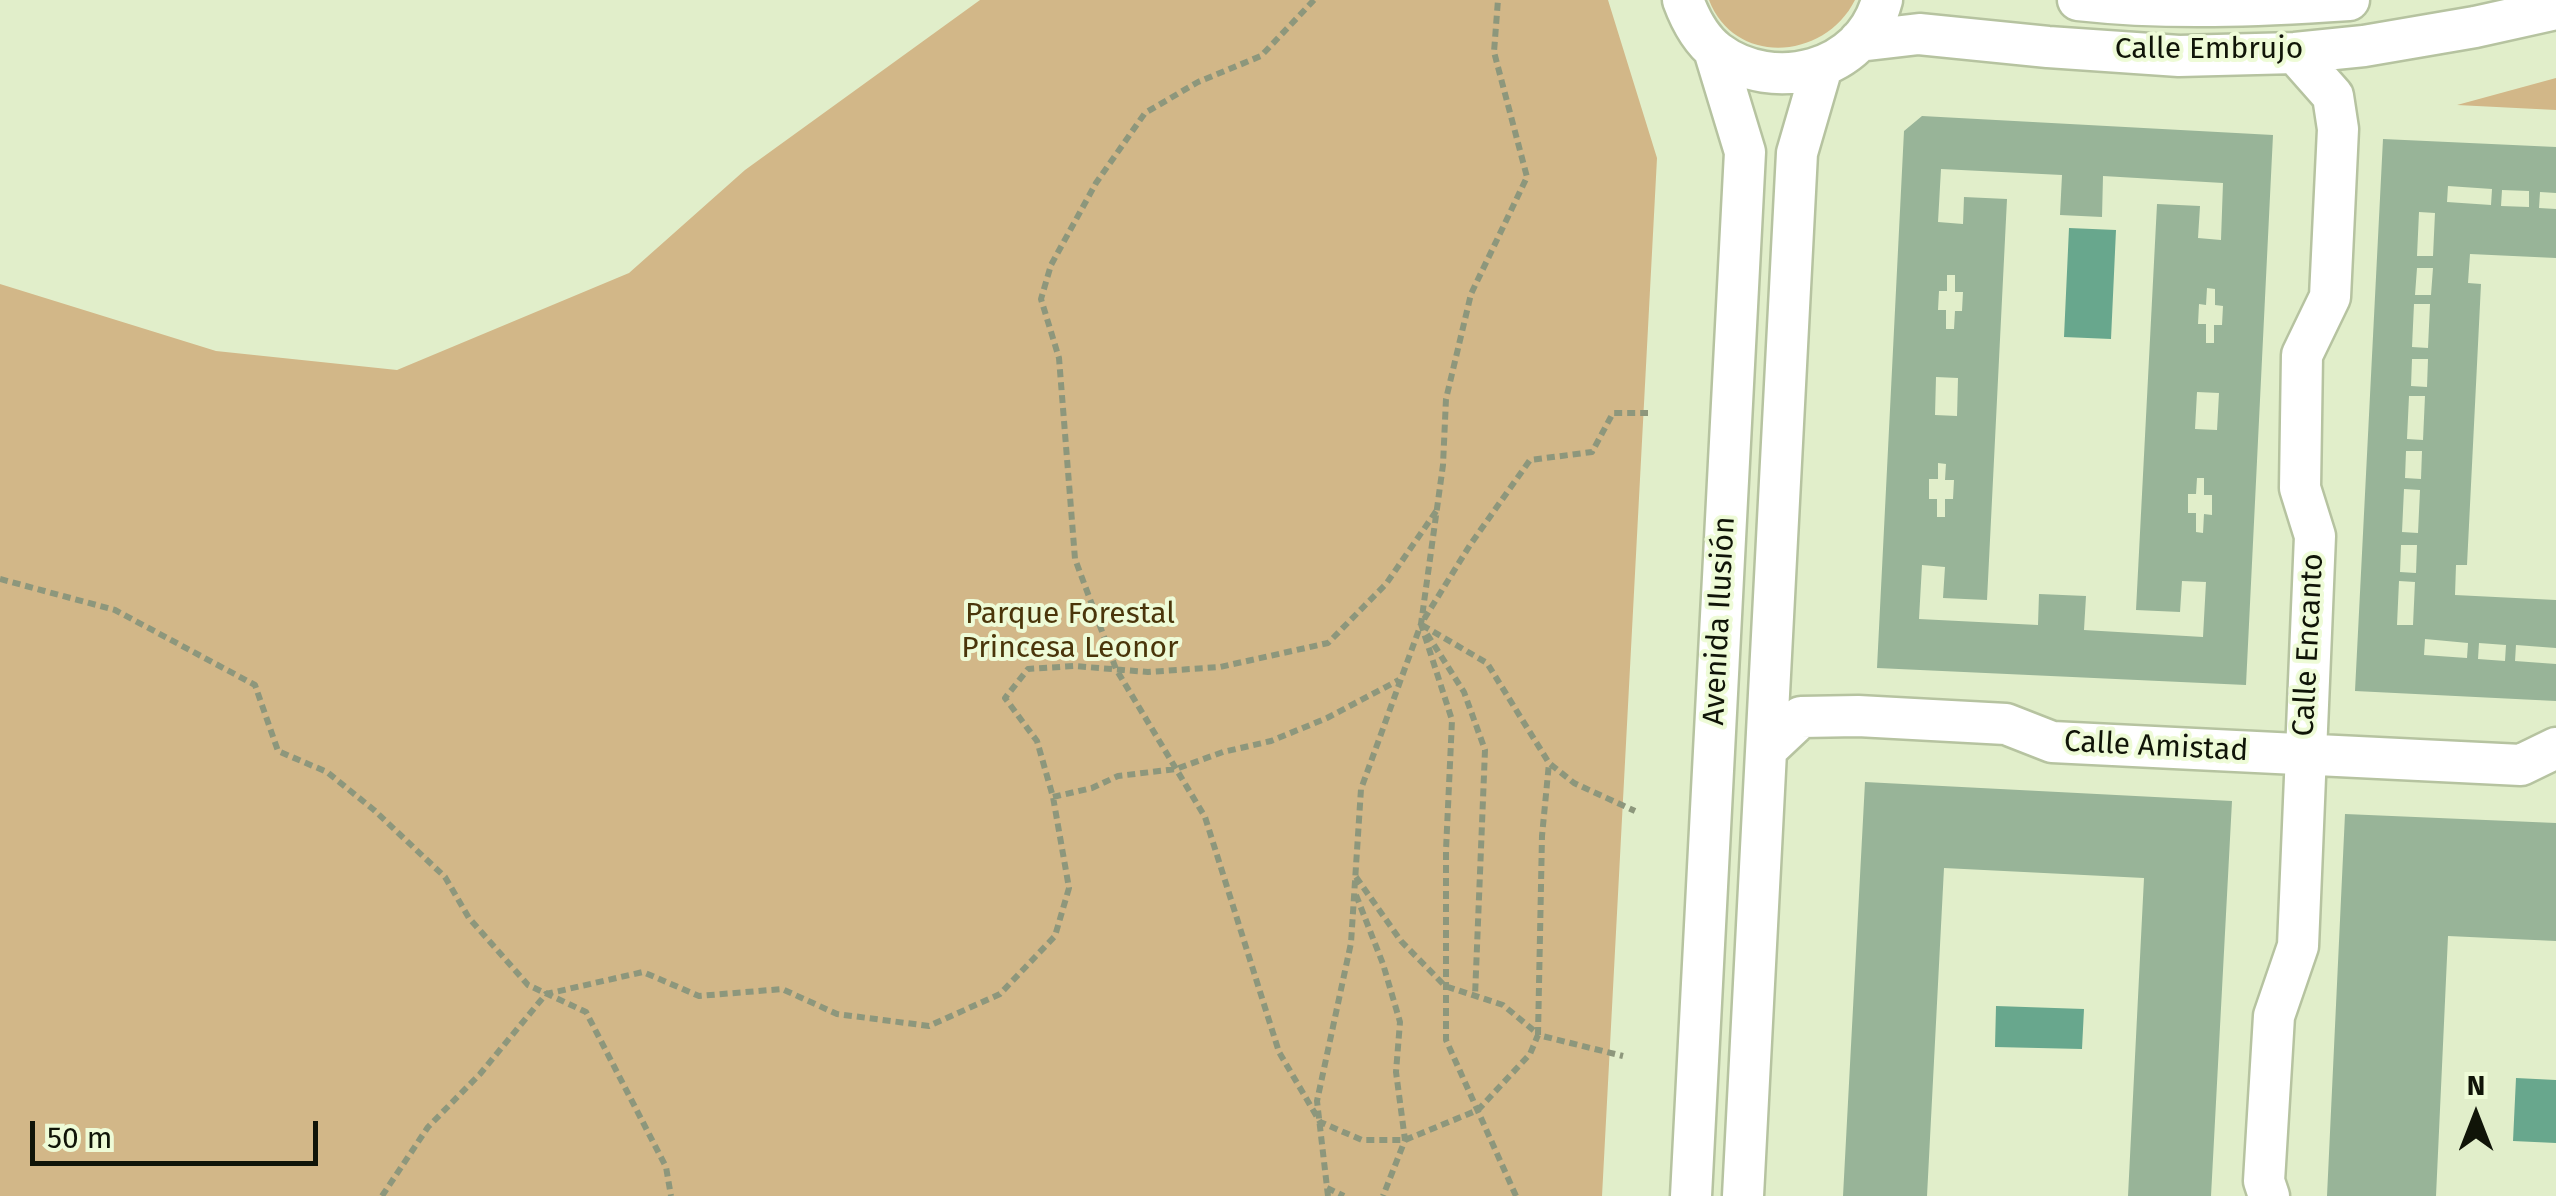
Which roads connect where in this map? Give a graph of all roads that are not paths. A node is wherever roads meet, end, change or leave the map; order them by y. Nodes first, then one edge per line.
1 (1683, 0) edge
2 (1882, 0) edge
3 (2078, 0) edge
4 (2349, 0) edge
5 (2556, 9) edge
6 (1859, 42) junction
7 (1714, 50) junction
8 (2295, 53) junction
9 (1822, 67) junction
10 (2556, 748) edge
11 (1768, 749) junction
12 (2304, 754) junction
13 (1690, 1196) edge
14 (1744, 1196) edge
15 (2269, 1196) edge

1 - 7 street
2 - 6 street
3 - 4 street, Calle Embrujo
5 - 8 street, Calle Embrujo
6 - 8 street, Calle Embrujo
6 - 9 street
7 - 9 street
7 - 13 street, Avenida Ilusión
8 - 12 street, Calle Encanto
9 - 11 street, Avenida Ilusión
10 - 12 street, Calle Amistad
11 - 12 street, Calle Amistad
11 - 14 street, Avenida Ilusión
12 - 15 street, Calle Encanto

